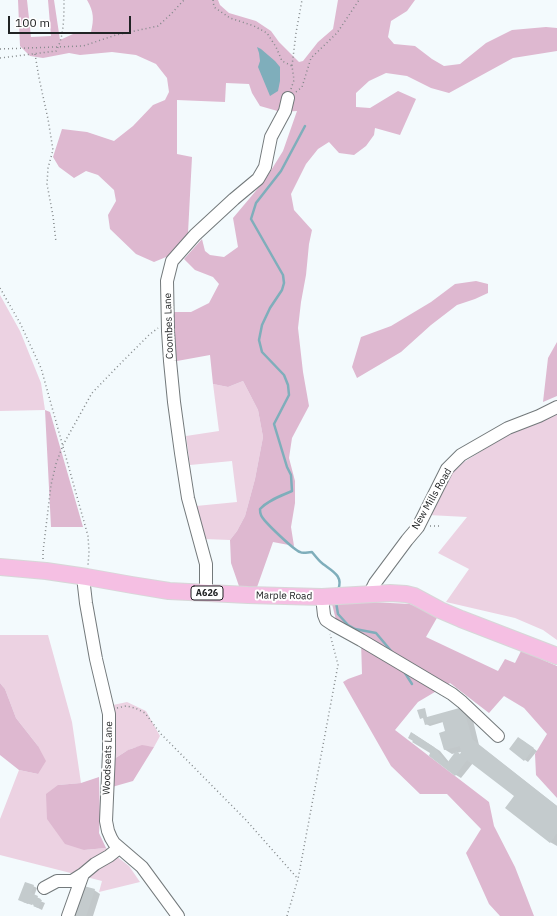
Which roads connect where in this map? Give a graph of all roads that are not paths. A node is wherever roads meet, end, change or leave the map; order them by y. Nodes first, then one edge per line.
1 (288, 98) road end
2 (557, 407) edge
3 (0, 567) edge
4 (85, 577) junction
5 (206, 593) junction
6 (372, 594) junction
7 (327, 597) junction
8 (557, 656) edge
9 (498, 736) dead end
10 (118, 848) junction
11 (83, 874) junction
12 (44, 888) dead end
13 (68, 916) edge
14 (178, 916) edge

1 - 5 street, Coombes Lane
2 - 6 street, New Mills Road
3 - 4 main road, Marple Road / A626
4 - 5 main road, Marple Road / A626
4 - 10 street, Woodseats Lane
5 - 7 main road, Marple Road / A626
6 - 7 main road, Marple Road / A626
6 - 8 main road, Marple Road / A626
7 - 9 street
10 - 11 street
10 - 14 street, Woodseats Lane
11 - 12 street
11 - 13 street

